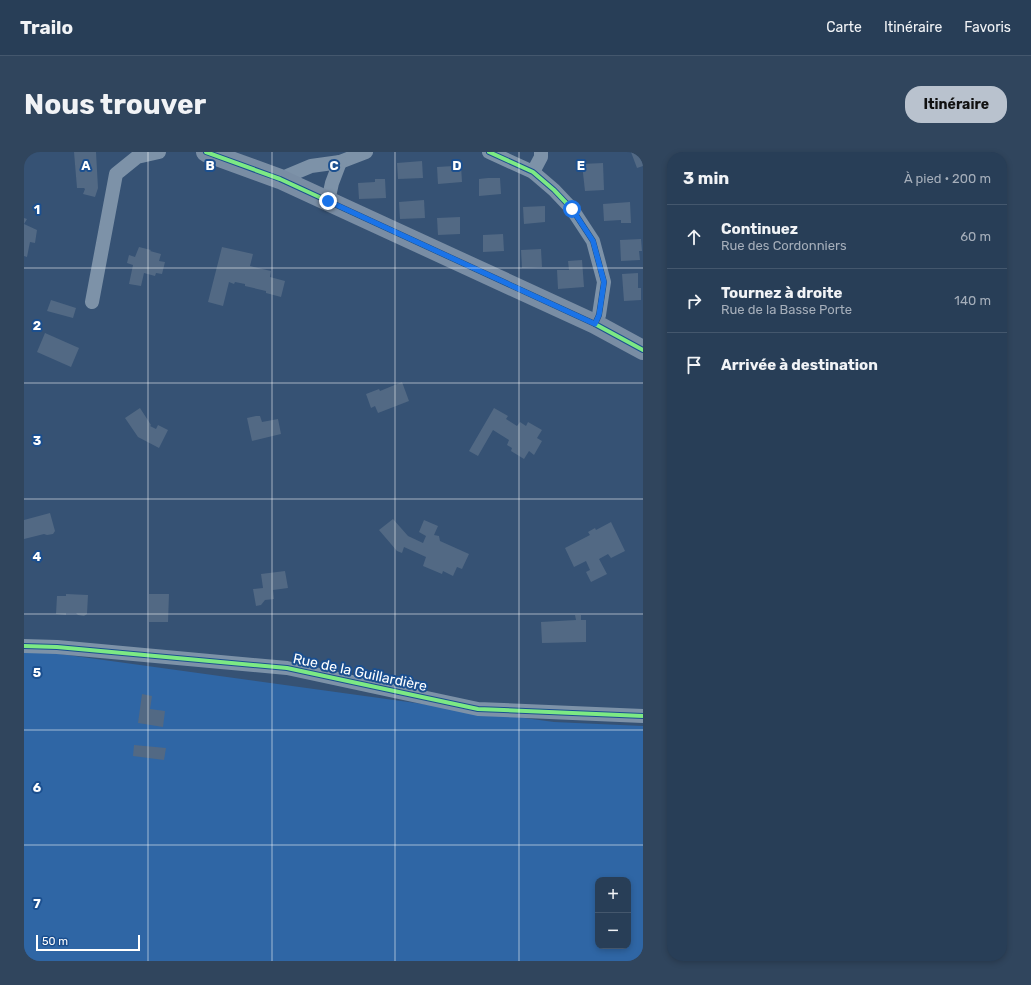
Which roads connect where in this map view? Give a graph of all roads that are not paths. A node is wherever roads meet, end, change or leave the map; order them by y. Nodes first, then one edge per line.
1 (159, 152) edge
2 (206, 152) edge
3 (366, 152) edge
4 (489, 152) edge
5 (541, 152) edge
6 (340, 162) junction
7 (533, 172) junction
8 (280, 179) junction
9 (328, 201) junction
10 (92, 302) dead end
11 (595, 324) junction
12 (643, 350) edge
13 (24, 646) edge
14 (643, 716) edge

1 - 10 street
2 - 8 street
3 - 6 street
4 - 7 street
5 - 7 street
6 - 8 street
6 - 9 street
7 - 11 street
8 - 9 street
9 - 11 street
11 - 12 street
13 - 14 street, Rue de la Guillardière

